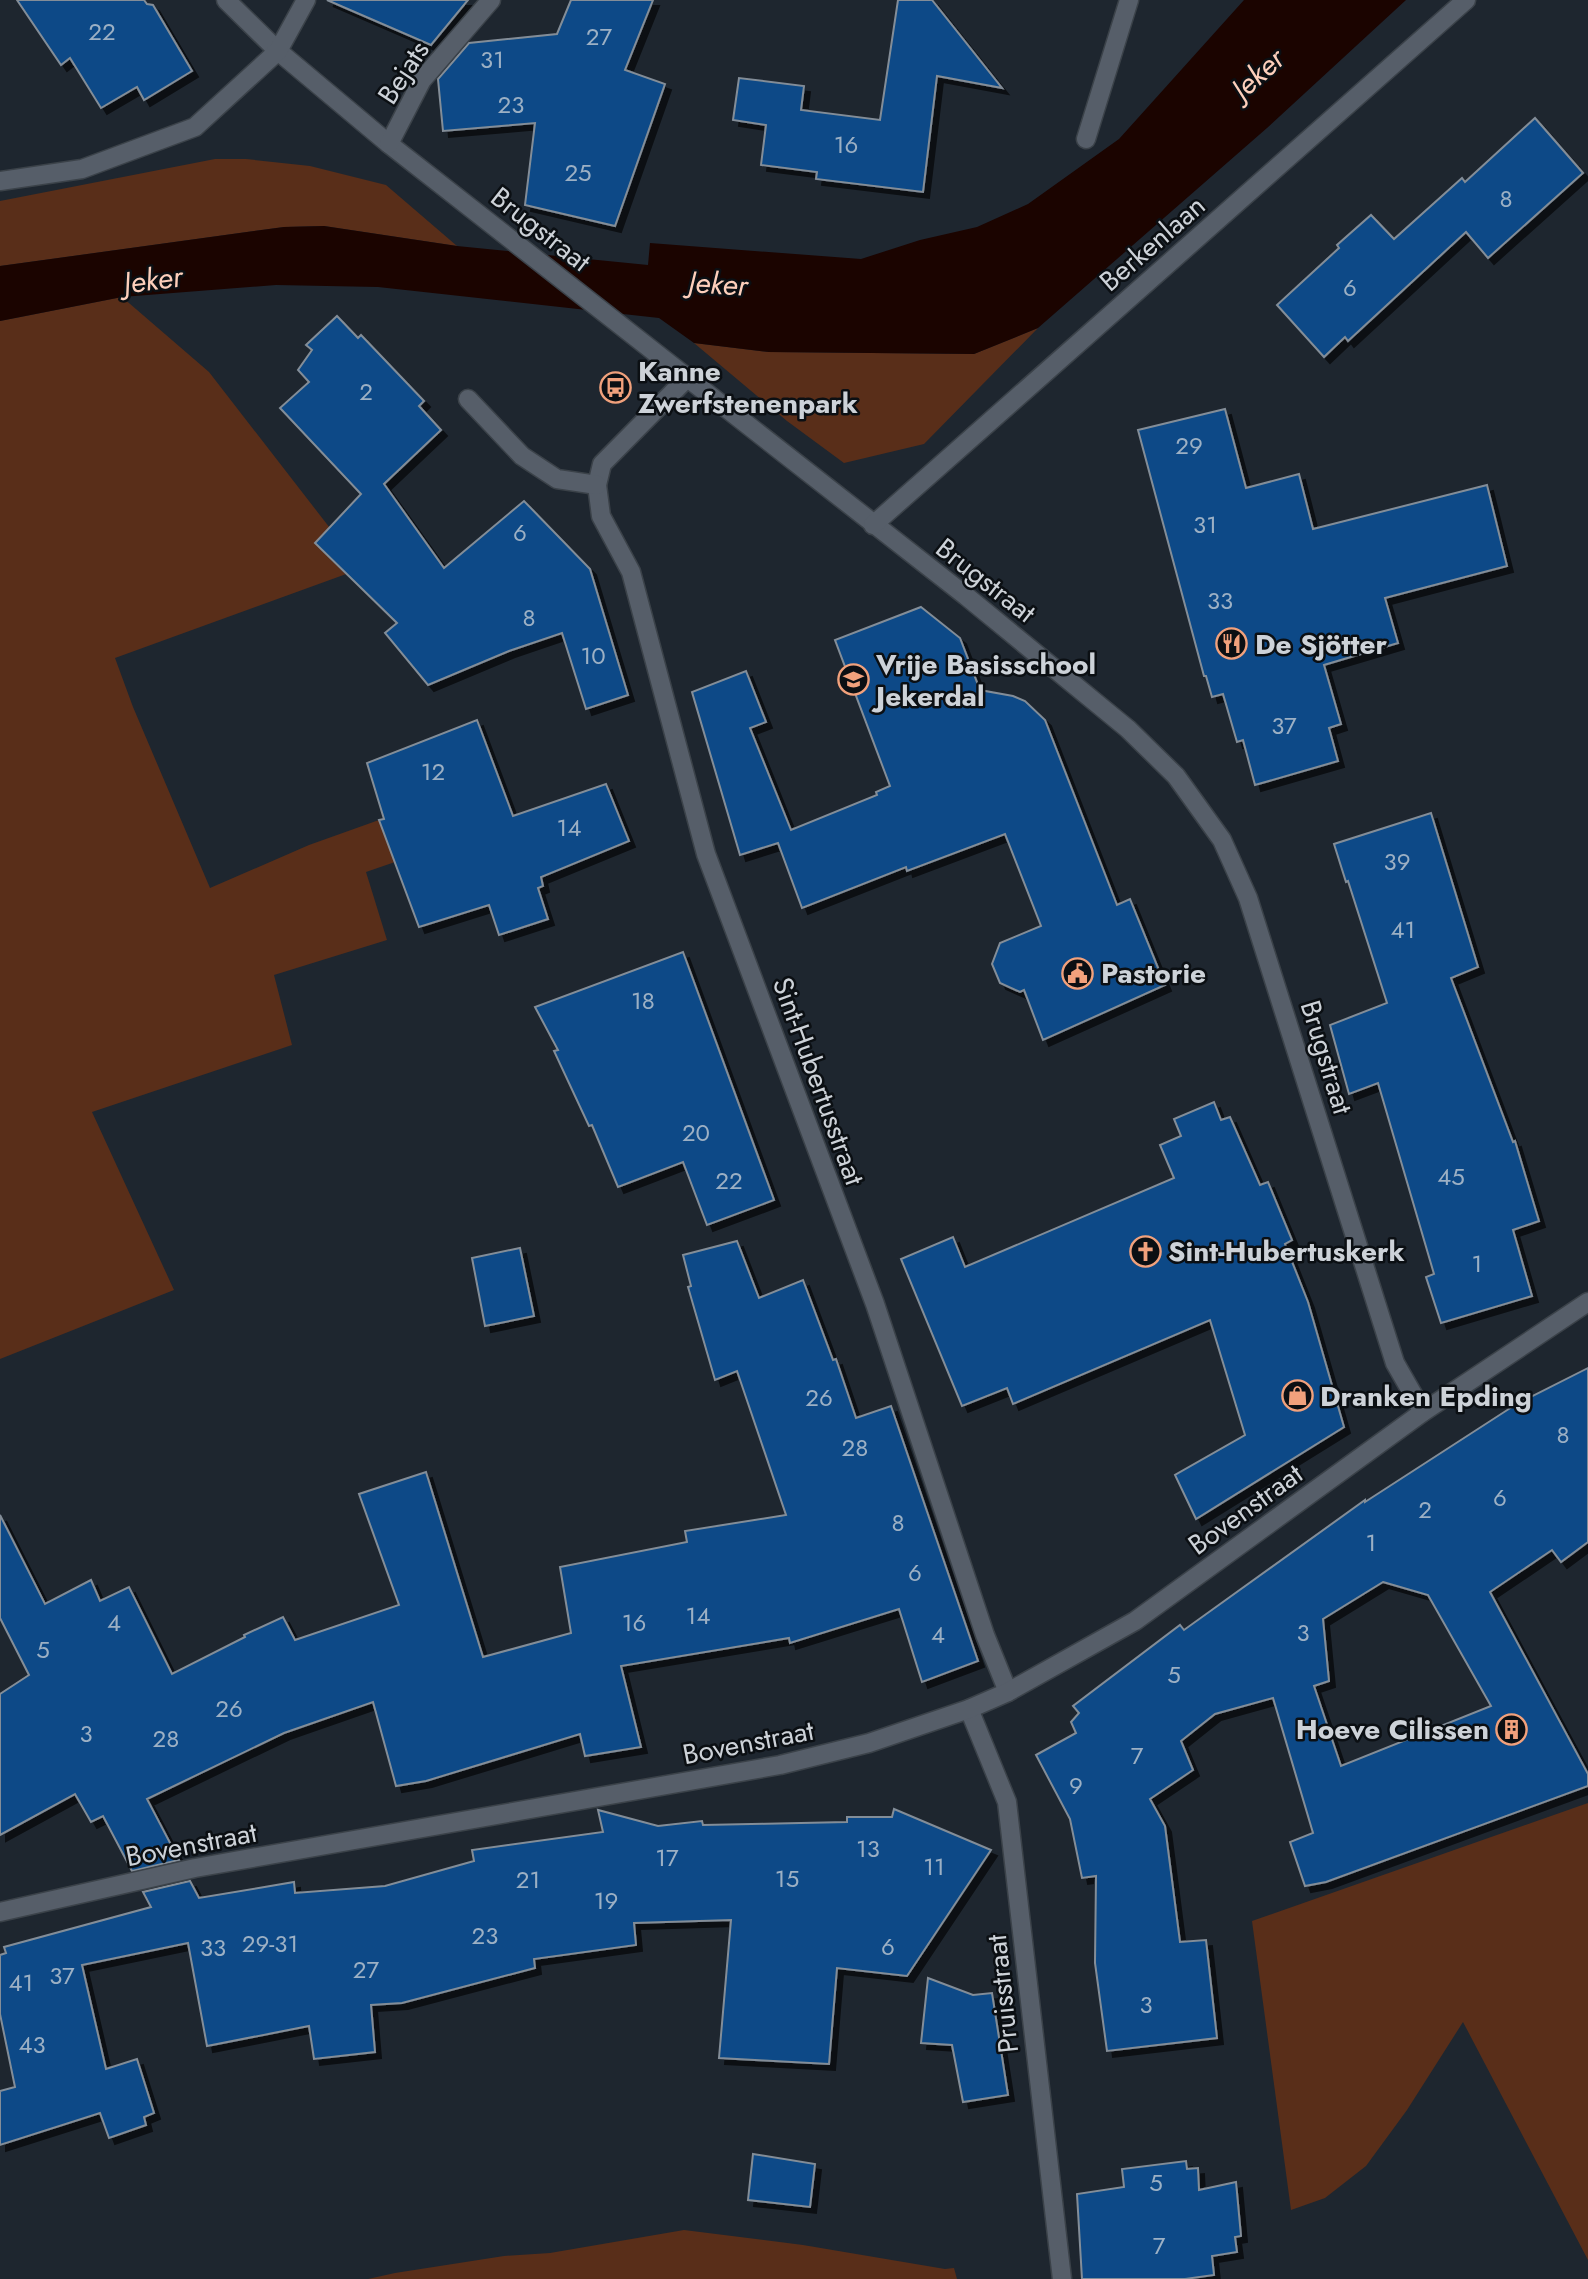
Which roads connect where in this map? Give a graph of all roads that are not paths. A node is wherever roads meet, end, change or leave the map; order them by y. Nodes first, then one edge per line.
1 (226, 0) edge
2 (306, 0) edge
3 (491, 0) edge
4 (1129, 0) edge
5 (1466, 0) edge
6 (278, 51) junction
7 (1086, 139) dead end
8 (389, 144) junction
9 (0, 181) edge
10 (688, 377) junction
11 (468, 399) dead end
12 (597, 485) junction
13 (873, 525) junction
14 (1588, 1302) edge
15 (1423, 1412) junction
16 (1008, 1692) junction
17 (969, 1709) junction
18 (0, 1912) edge
19 (1062, 2279) edge

1 - 6 street, Brugstraat
2 - 6 street
3 - 8 street, Bejats
4 - 7 street
5 - 13 street, Berkenlaan
6 - 8 street, Brugstraat
6 - 9 street
8 - 10 street, Brugstraat
10 - 12 street
10 - 13 street, Brugstraat
11 - 12 street
12 - 16 street, Sint-Hubertusstraat
13 - 15 street, Brugstraat
14 - 15 street, Bovenstraat
15 - 16 street, Bovenstraat
16 - 17 street, Bovenstraat
17 - 18 street, Bovenstraat
17 - 19 street, Pruisstraat

